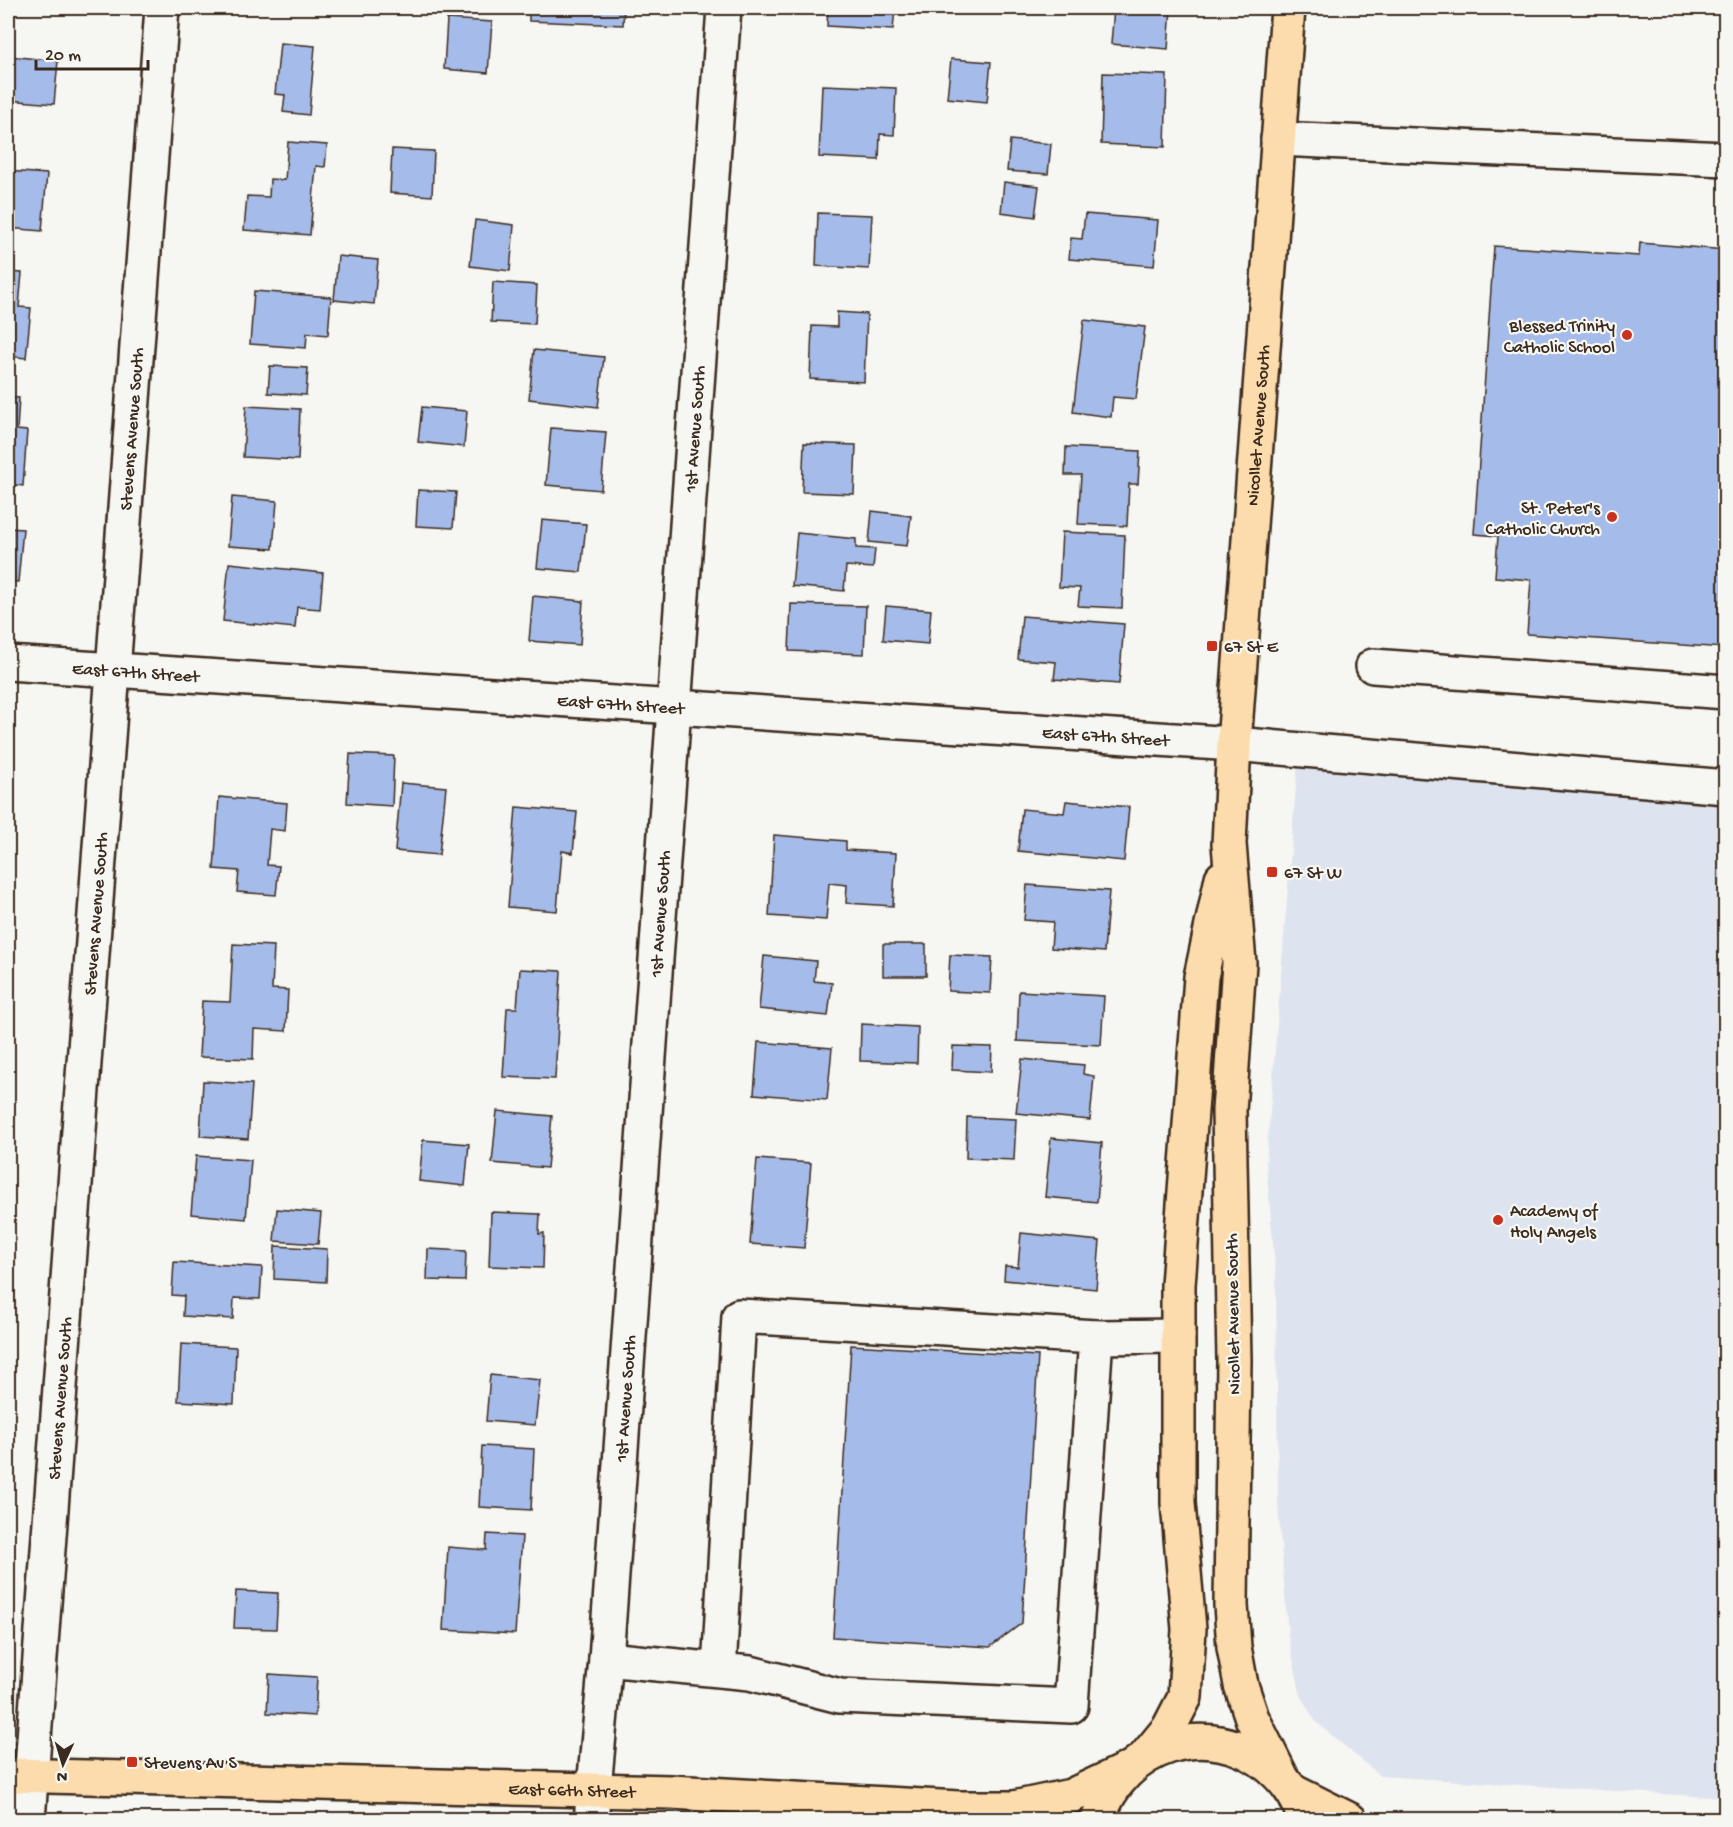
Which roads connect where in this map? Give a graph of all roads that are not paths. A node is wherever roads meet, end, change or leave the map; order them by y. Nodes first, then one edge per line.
1 (162, 8) edge
2 (724, 8) edge
3 (1288, 8) edge
4 (1278, 139) junction
5 (1725, 159) edge
6 (8, 663) edge
7 (1373, 666) dead end
8 (112, 670) junction
9 (1725, 692) edge
10 (676, 707) junction
11 (1234, 744) junction
12 (1725, 787) edge
13 (1229, 844) junction
14 (1178, 1336) junction
15 (1096, 1337) junction
16 (606, 1659) junction
17 (719, 1670) junction
18 (1137, 1762) junction
19 (19, 1775) edge
20 (1292, 1796) edge
21 (592, 1805) edge
22 (28, 1820) edge
23 (1098, 1820) edge
24 (1350, 1820) edge

1 - 8 street, Stevens Avenue South
2 - 10 street, 1st Avenue South
3 - 4 main road, Nicollet Avenue South
4 - 5 street
4 - 11 main road, Nicollet Avenue South
6 - 8 street, East 67th Street
7 - 9 street
8 - 10 street, East 67th Street
8 - 19 street, Stevens Avenue South
10 - 11 street, East 67th Street
10 - 16 street, 1st Avenue South
11 - 12 street, East 67th Street
11 - 13 main road, Nicollet Avenue South
13 - 14 main road, Nicollet Avenue South
13 - 20 main road, Nicollet Avenue South
14 - 15 street
14 - 18 main road, Nicollet Avenue South
15 - 17 street
15 - 17 street
16 - 17 street
16 - 21 street, 1st Avenue South
18 - 20 main road, East 66th Street
18 - 21 main road, East 66th Street
18 - 23 main road, Nicollet Avenue South
19 - 21 main road, East 66th Street
19 - 22 street, Stevens Avenue South
20 - 24 main road, East 66th Street

